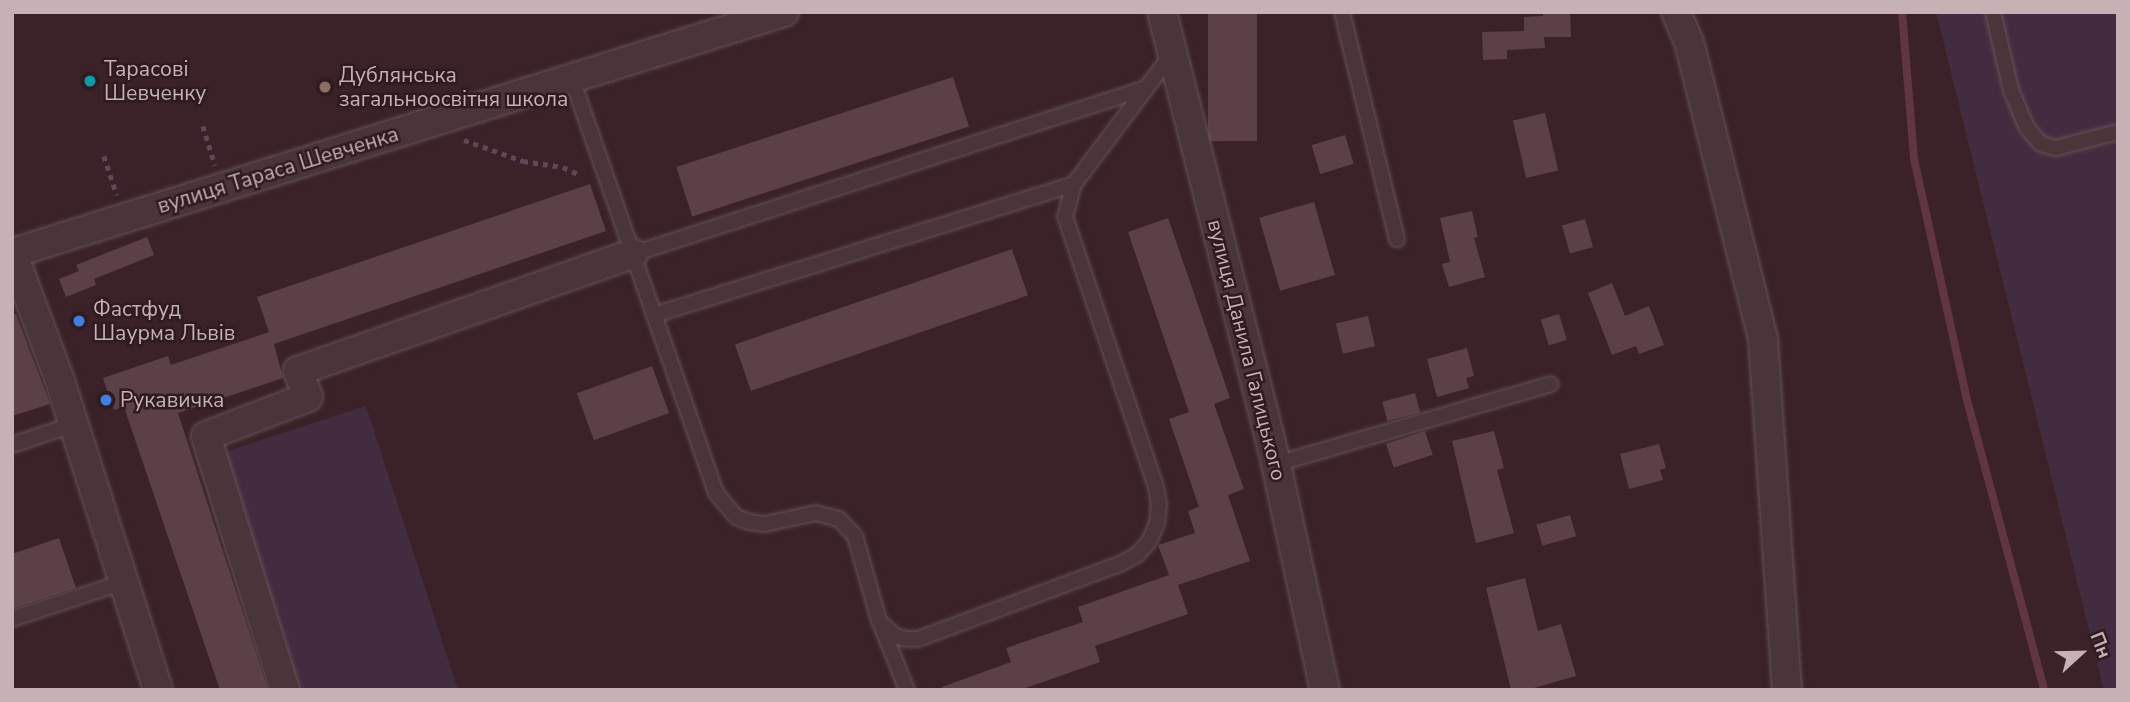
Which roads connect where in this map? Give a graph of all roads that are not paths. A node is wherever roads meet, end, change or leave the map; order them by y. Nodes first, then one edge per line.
1 (784, 12) edge
2 (1162, 12) edge
3 (1342, 12) edge
4 (1676, 12) edge
5 (1993, 12) edge
6 (1172, 54) junction
7 (572, 79) junction
8 (1146, 88) junction
9 (2118, 132) edge
10 (1074, 184) junction
11 (1397, 239) dead end
12 (13, 252) edge
13 (633, 254) junction
14 (654, 315) junction
15 (1551, 384) dead end
16 (74, 424) junction
17 (12, 445) edge
18 (1276, 464) junction
19 (124, 582) junction
20 (12, 619) edge
21 (879, 621) junction
22 (158, 690) edge
23 (285, 690) edge
24 (907, 690) edge
25 (1325, 690) edge
26 (1787, 690) edge

1 - 7 street, вулиця Тараса Шевченка
2 - 6 street, вулиця Данила Галицького
3 - 11 lane
4 - 26 street
5 - 9 lane
6 - 8 lane
6 - 18 street, вулиця Данила Галицького
7 - 12 street, вулиця Тараса Шевченка
7 - 13 lane
8 - 10 lane
8 - 13 lane
10 - 14 lane
10 - 21 lane
12 - 16 street, вулиця Тараса Шевченка
13 - 14 lane
13 - 23 street
14 - 21 lane
15 - 18 lane
16 - 17 lane
16 - 19 street, вулиця Тараса Шевченка
18 - 25 street, вулиця Данила Галицького
19 - 20 lane
19 - 22 street, вулиця Тараса Шевченка
21 - 24 lane

